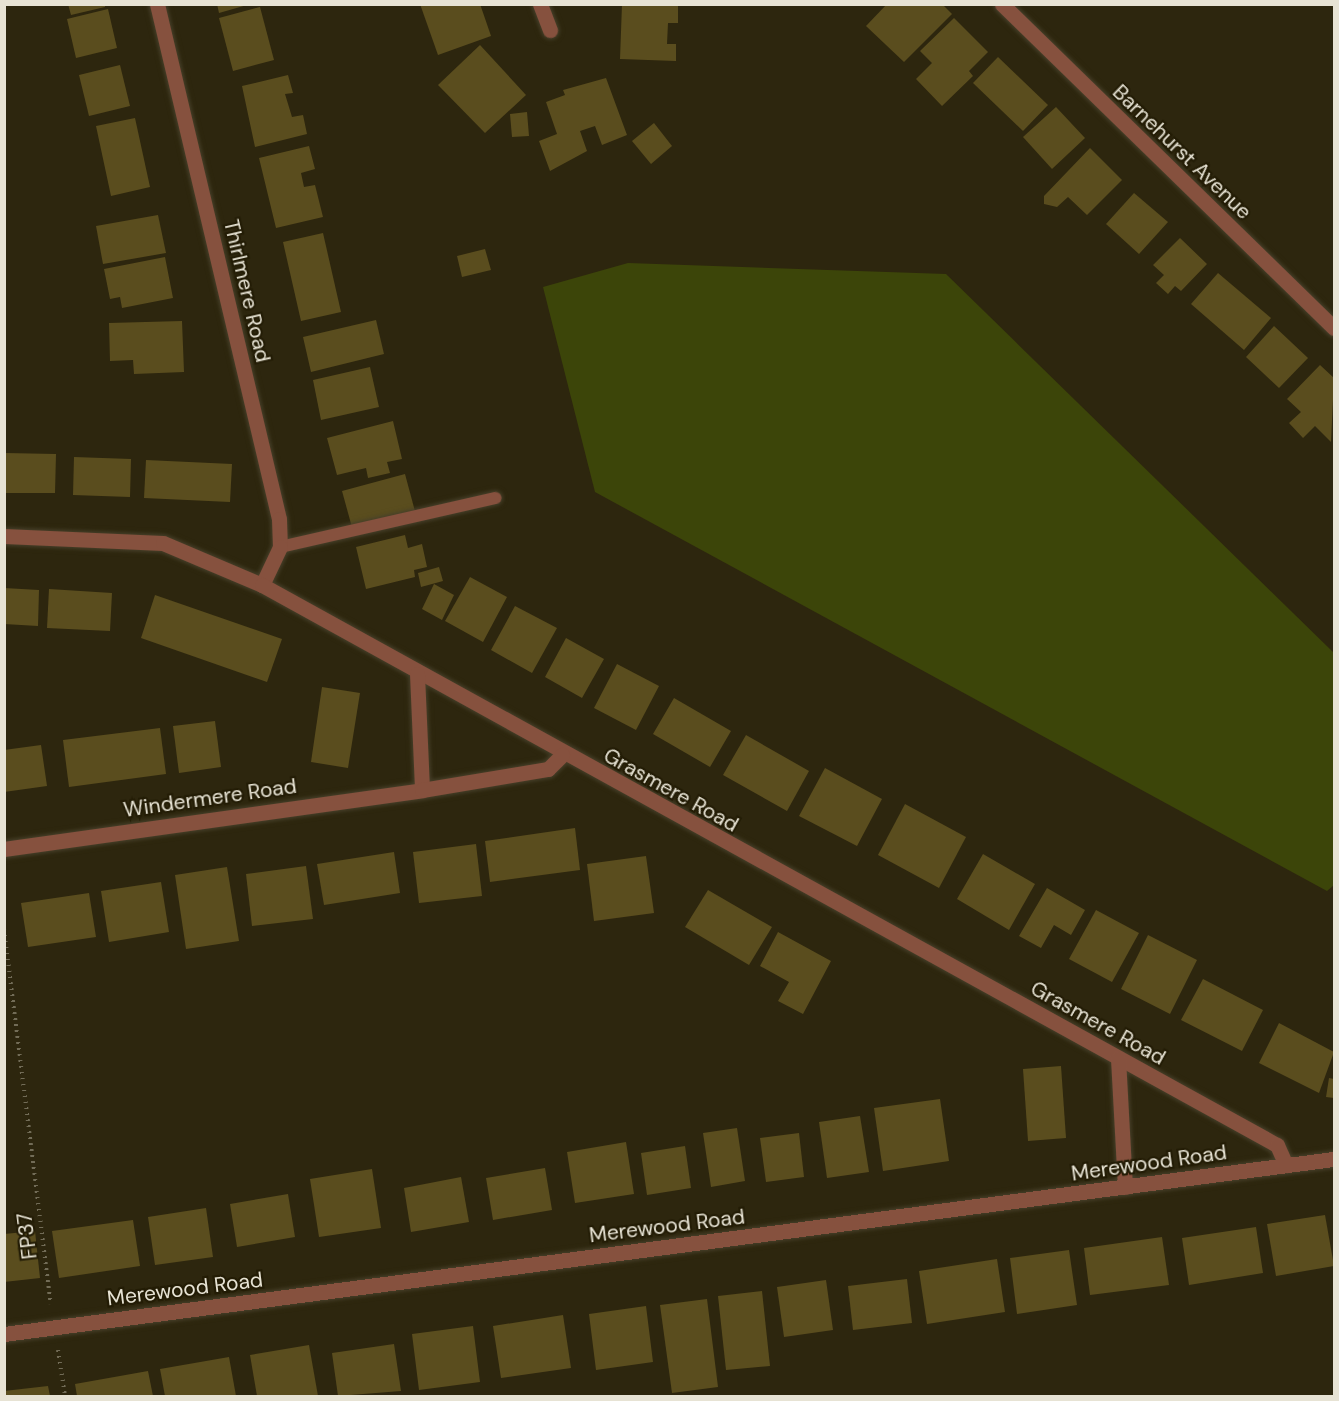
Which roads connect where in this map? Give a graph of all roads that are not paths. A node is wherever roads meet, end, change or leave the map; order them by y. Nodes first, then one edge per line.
1 (157, 4) edge
2 (540, 4) edge
3 (1002, 4) edge
4 (550, 30) dead end
5 (1335, 328) edge
6 (495, 498) dead end
7 (4, 536) edge
8 (280, 547) junction
9 (262, 585) junction
10 (417, 674) junction
11 (562, 755) junction
12 (422, 790) junction
13 (4, 849) edge
14 (1118, 1059) junction
15 (1335, 1159) edge
16 (1286, 1165) junction
17 (1125, 1187) junction
18 (4, 1334) edge

1 - 8 street, Thirlmere Road
2 - 4 street
3 - 5 street, Barnehurst Avenue
6 - 8 lane
7 - 9 street, Grasmere Road
8 - 9 street, Thirlmere Road
9 - 10 street, Grasmere Road
10 - 11 street, Grasmere Road
10 - 12 street
11 - 12 street, Windermere Road
11 - 14 street, Grasmere Road
12 - 13 street, Windermere Road
14 - 16 street, Grasmere Road
14 - 17 street
15 - 16 street, Merewood Road
16 - 17 street, Merewood Road
17 - 18 street, Merewood Road

